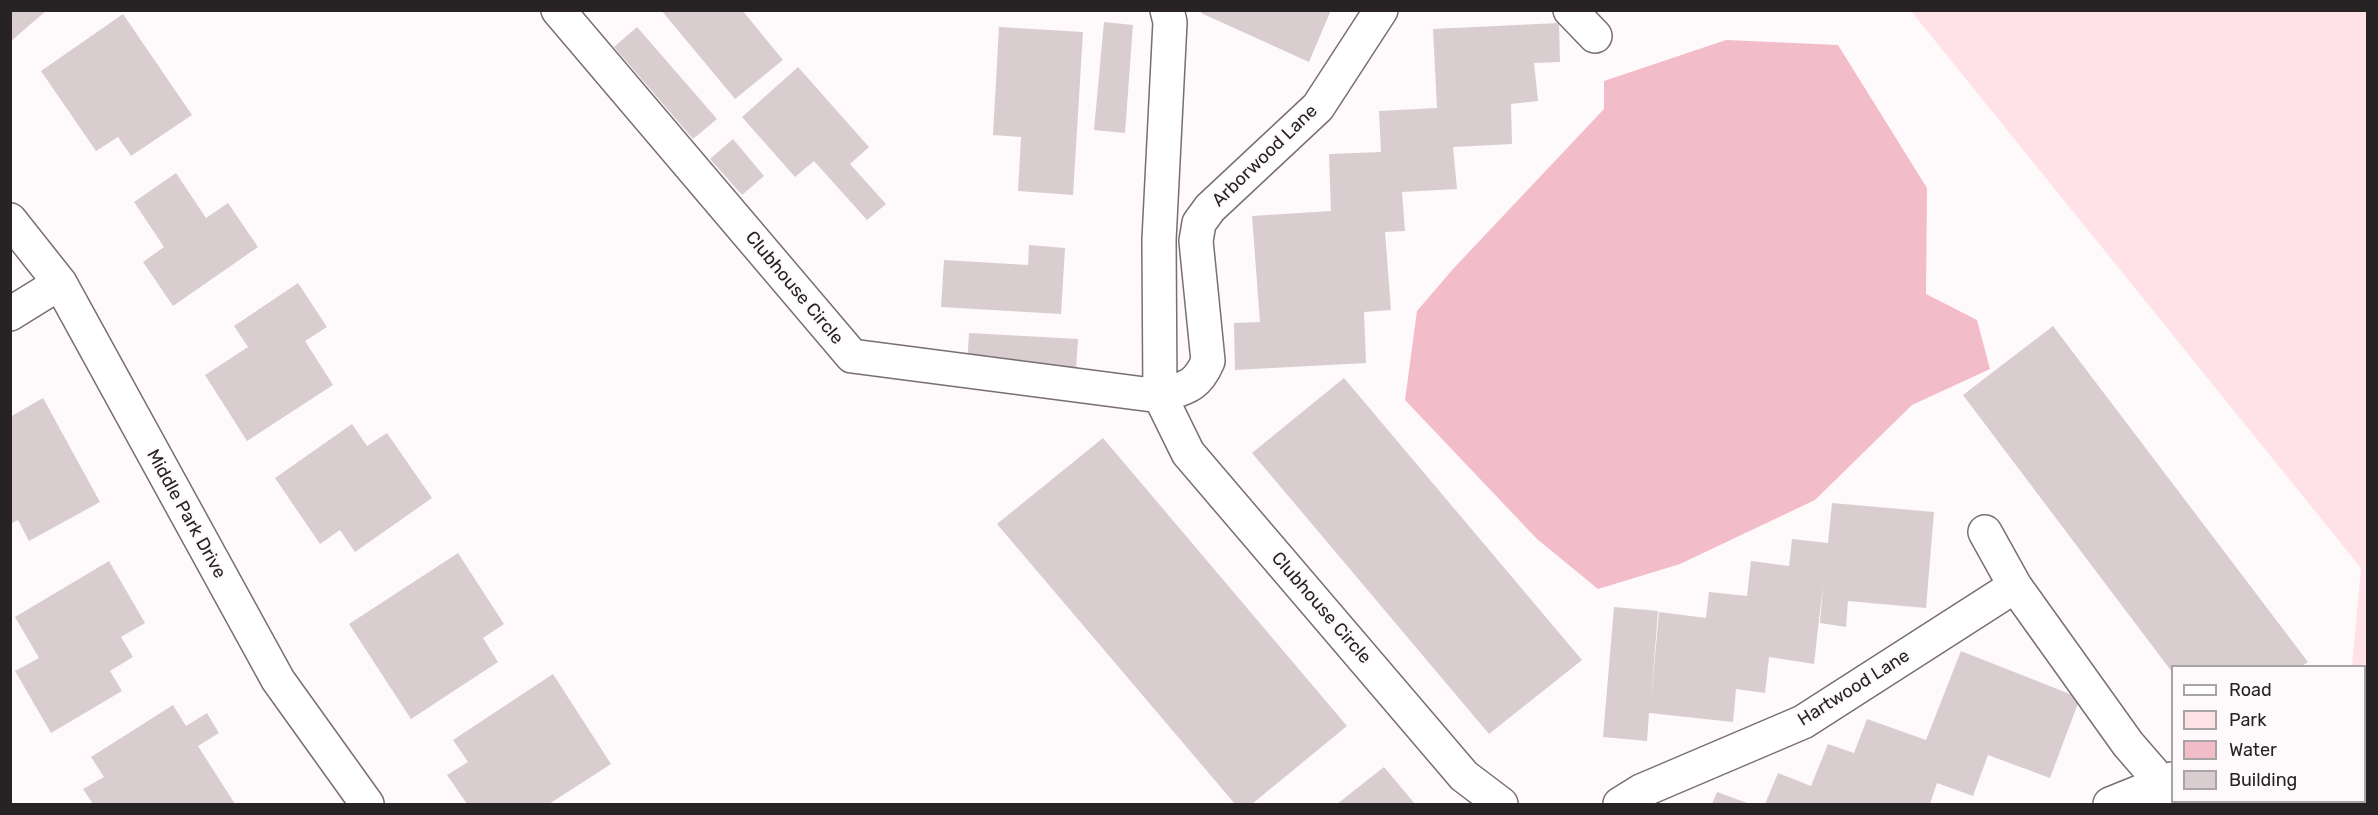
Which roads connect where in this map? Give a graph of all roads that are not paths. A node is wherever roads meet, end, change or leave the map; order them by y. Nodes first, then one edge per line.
1 (558, 10) edge
2 (1167, 10) edge
3 (1381, 10) edge
4 (1570, 10) edge
5 (1595, 36) dead end
6 (10, 220) edge
7 (60, 283) junction
8 (10, 314) edge
9 (1160, 396) junction
10 (1985, 532) dead end
11 (2015, 586) junction
12 (2168, 788) edge
13 (367, 804) edge
14 (1502, 804) edge
15 (1620, 804) edge
16 (2110, 804) edge

1 - 9 street, Clubhouse Circle
2 - 9 street, Clubhouse Circle
3 - 9 street, Arborwood Lane
4 - 5 street
6 - 7 street, Middle Park Drive
7 - 8 street
7 - 13 street, Middle Park Drive
9 - 14 street, Clubhouse Circle
10 - 11 street
11 - 12 street
11 - 15 street, Hartwood Lane
12 - 16 street

